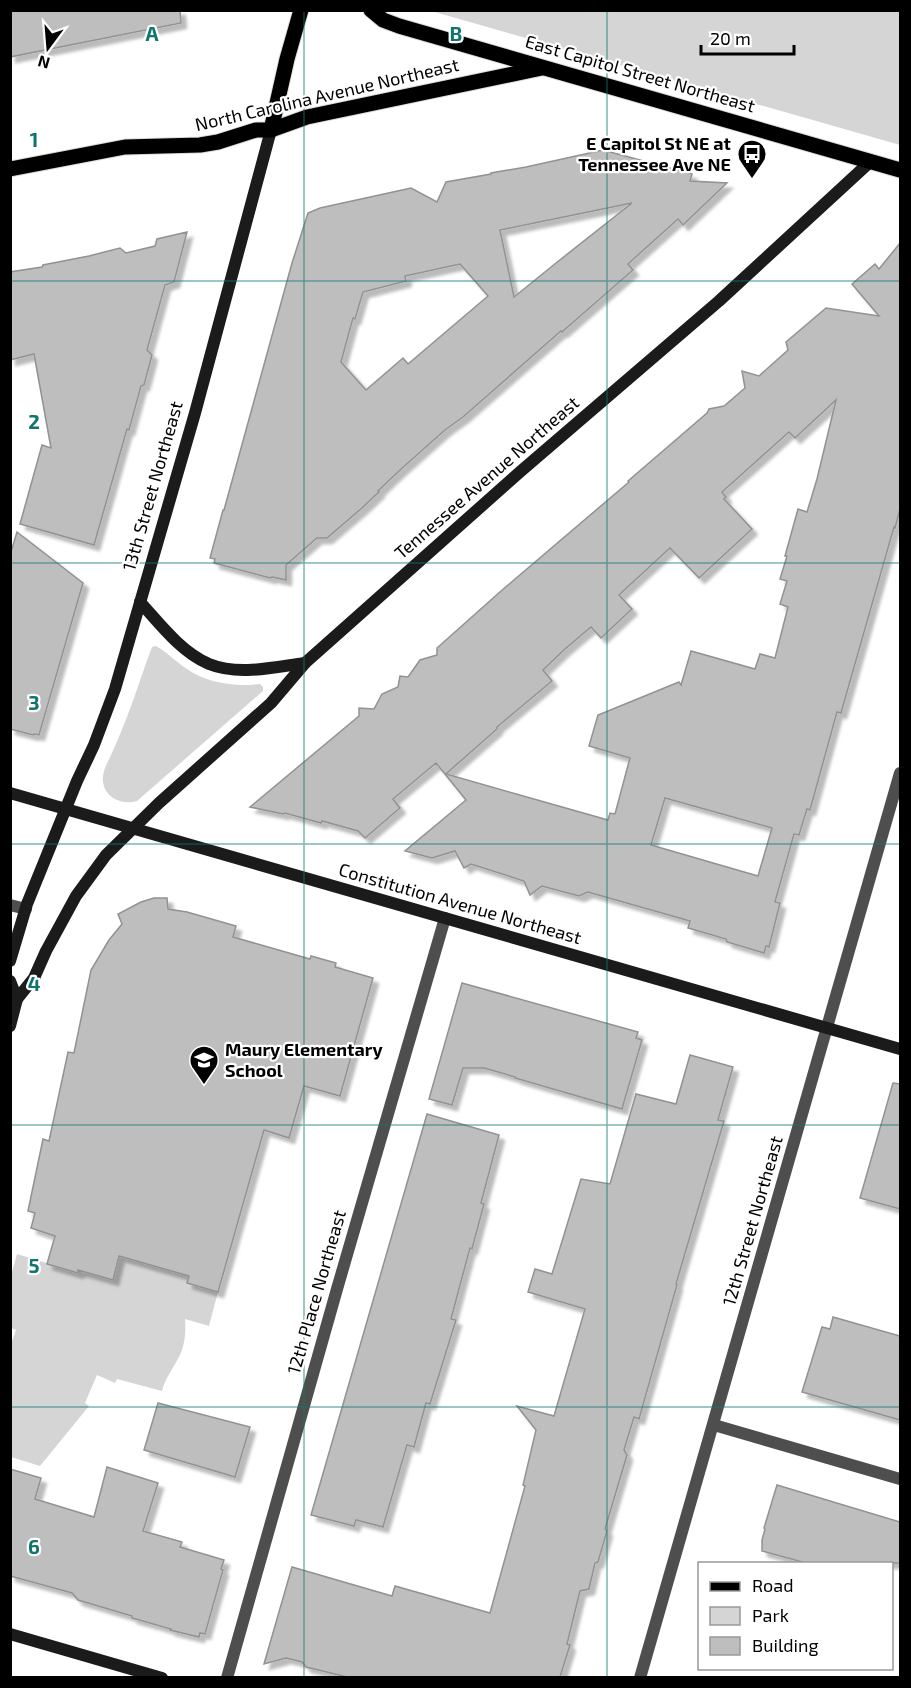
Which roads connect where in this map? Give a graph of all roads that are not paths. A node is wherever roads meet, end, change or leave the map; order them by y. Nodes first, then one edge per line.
1 (301, 10) edge
2 (371, 10) edge
3 (545, 67) junction
4 (271, 130) junction
5 (871, 161) junction
6 (10, 169) edge
7 (900, 170) edge
8 (140, 602) junction
9 (305, 663) junction
10 (900, 773) edge
11 (10, 793) edge
12 (66, 809) junction
13 (133, 829) junction
14 (10, 905) edge
15 (26, 909) junction
16 (445, 918) junction
17 (10, 961) edge
18 (10, 981) edge
19 (17, 999) junction
20 (10, 1026) edge
21 (827, 1028) junction
22 (900, 1049) edge
23 (714, 1425) junction
24 (900, 1479) edge
25 (10, 1634) edge
26 (162, 1677) edge
27 (227, 1677) edge
28 (640, 1677) edge

1 - 4 main road, 13th Street Northeast
2 - 3 main road, East Capitol Street Northeast
3 - 4 main road, North Carolina Avenue Northeast
3 - 5 main road, East Capitol Street Northeast
4 - 6 main road, North Carolina Avenue Northeast
4 - 8 street, 13th Street Northeast
5 - 7 main road, East Capitol Street Northeast
5 - 9 street, Tennessee Avenue Northeast
8 - 9 street
8 - 12 street, 13th Street Northeast
9 - 13 street, Tennessee Avenue Northeast
10 - 21 street, 12th Street Northeast
11 - 12 street, Constitution Avenue Northeast
12 - 13 street, Constitution Avenue Northeast
12 - 15 street, 13th Street Northeast
13 - 16 street, Constitution Avenue Northeast
13 - 19 street
14 - 15 street
15 - 17 street, 13th Street Northeast
16 - 21 street, Constitution Avenue Northeast
16 - 27 street, 12th Place Northeast
18 - 19 street
19 - 20 street
21 - 22 street, Constitution Avenue Northeast
21 - 23 street, 12th Street Northeast
23 - 24 street
23 - 28 street, 12th Street Northeast
25 - 26 street

